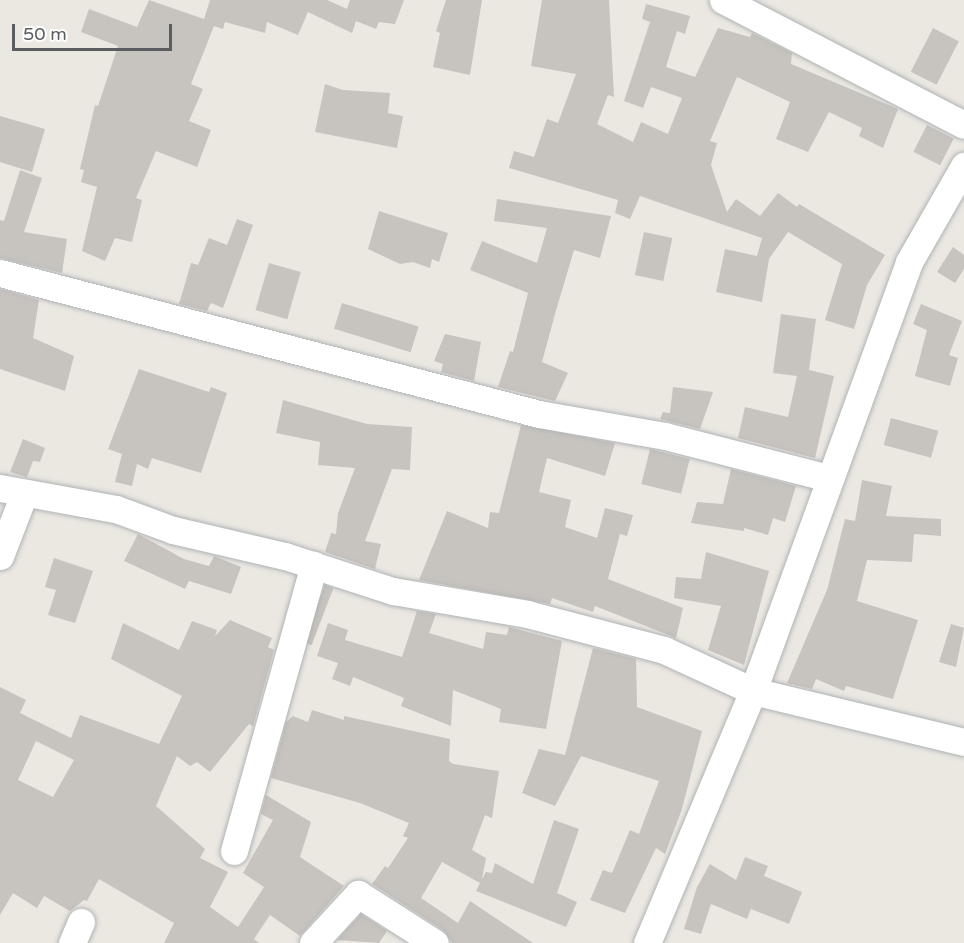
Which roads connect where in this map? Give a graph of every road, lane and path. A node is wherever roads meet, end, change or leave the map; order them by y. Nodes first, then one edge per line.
1 (723, 0) edge
2 (964, 125) edge
3 (964, 166) edge
4 (0, 273) edge
5 (829, 478) junction
6 (12, 491) edge
7 (0, 556) edge
8 (314, 565) junction
9 (753, 691) junction
10 (964, 742) edge
11 (234, 851) dead end
12 (313, 943) edge
13 (435, 943) edge
14 (647, 943) edge

1 - 2 street
3 - 5 street
4 - 5 street
5 - 9 street
6 - 7 street
6 - 8 street
8 - 9 street
8 - 11 street
9 - 10 street
9 - 14 street
12 - 13 street

